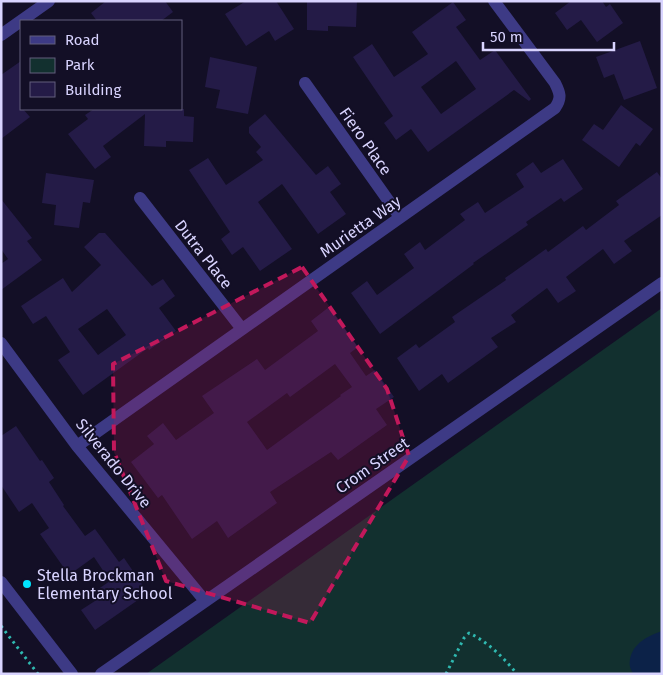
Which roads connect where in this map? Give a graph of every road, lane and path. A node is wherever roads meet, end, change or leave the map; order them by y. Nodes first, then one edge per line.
1 (49, 1) edge
2 (494, 1) edge
3 (22, 20) edge
4 (20, 22) edge
5 (1, 35) edge
6 (305, 83) dead end
7 (140, 198) dead end
8 (400, 217) junction
9 (662, 283) edge
10 (242, 329) junction
11 (1, 343) edge
12 (77, 446) junction
13 (1, 582) edge
14 (205, 601) junction
15 (1, 626) edge
16 (38, 674) edge
17 (72, 674) edge
18 (101, 674) edge
19 (446, 674) edge
20 (517, 674) edge

1 - 3 street
2 - 8 street, Murietta Way
4 - 5 street
6 - 8 street, Fiero Place
7 - 10 street, Dutra Place
8 - 10 street, Murietta Way
9 - 14 street, Crom Street
10 - 12 street, Murietta Way
11 - 12 street, Silverado Drive
12 - 14 street, Silverado Drive
13 - 17 street
14 - 18 street, Crom Street
15 - 16 path
19 - 20 path

